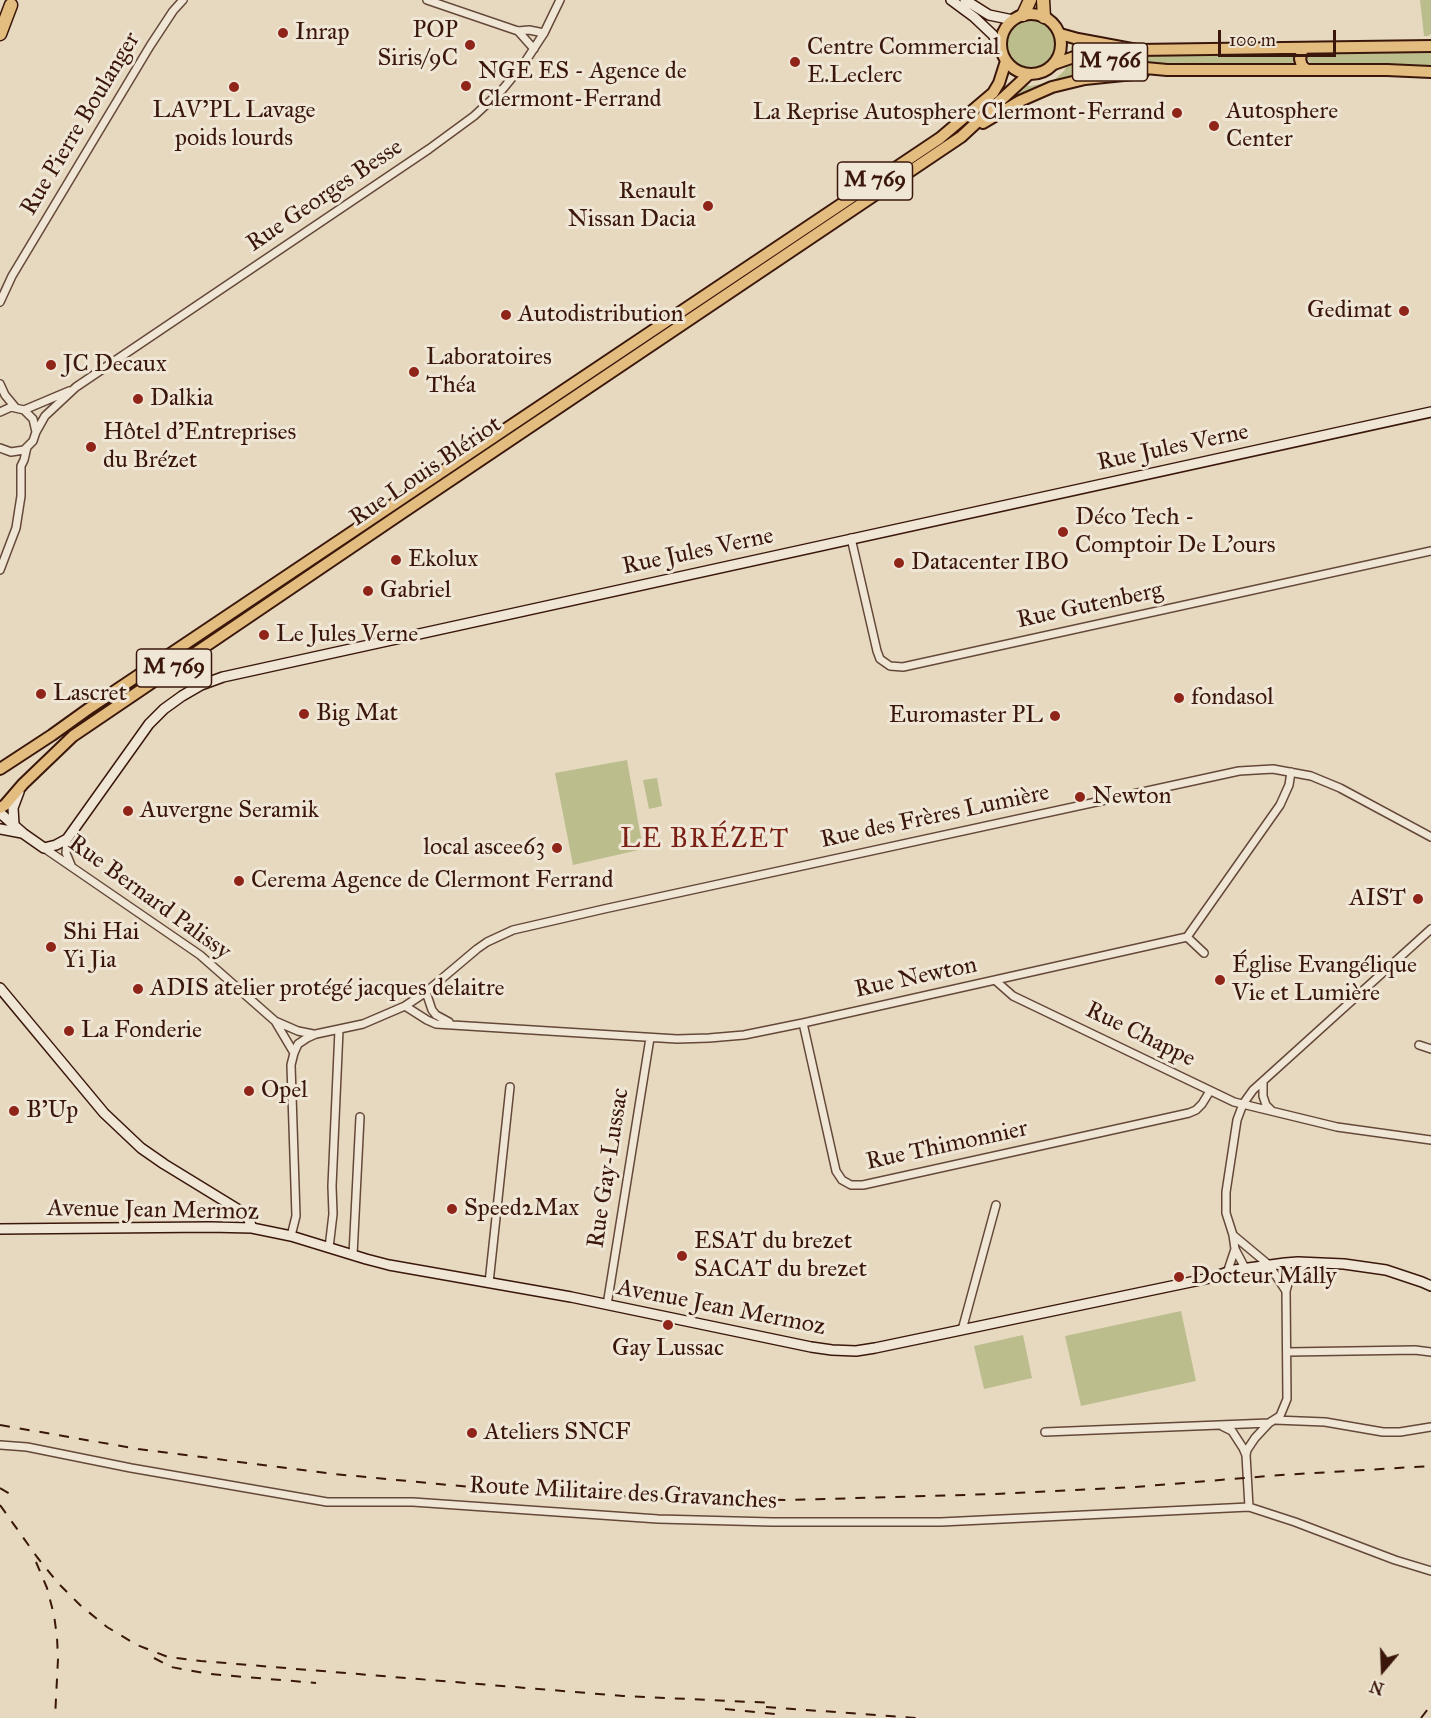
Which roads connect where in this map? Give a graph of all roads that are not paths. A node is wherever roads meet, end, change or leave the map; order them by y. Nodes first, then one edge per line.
1 (183, 0) edge
2 (427, 0) edge
3 (560, 0) edge
4 (951, 0) edge
5 (965, 0) edge
6 (1030, 0) edge
7 (1043, 0) edge
8 (13, 3) edge
9 (1018, 17) junction
10 (1044, 17) junction
11 (0, 22) edge
12 (518, 31) junction
13 (544, 33) junction
14 (0, 34) edge
15 (1060, 34) junction
16 (1431, 37) edge
17 (1427, 46) edge
18 (1305, 48) junction
19 (534, 49) junction
20 (1002, 50) junction
21 (1006, 61) junction
22 (1054, 64) junction
23 (1167, 70) junction
24 (1306, 70) junction
25 (1431, 72) edge
26 (1029, 74) junction
27 (961, 137) junction
28 (0, 302) edge
29 (0, 384) edge
30 (76, 387) junction
31 (15, 408) junction
32 (24, 410) junction
33 (0, 412) edge
34 (1431, 412) edge
35 (36, 432) junction
36 (27, 447) junction
37 (1, 449) edge
38 (11, 452) junction
39 (21, 466) junction
40 (851, 538) junction
41 (1431, 551) edge
42 (0, 570) edge
43 (52, 735) junction
44 (0, 764) edge
45 (0, 769) edge
46 (1291, 772) junction
47 (23, 784) junction
48 (0, 811) edge
49 (14, 825) junction
50 (0, 829) edge
51 (24, 834) junction
52 (1431, 837) edge
53 (67, 839) junction
54 (44, 848) junction
55 (72, 867) junction
56 (1431, 929) edge
57 (1187, 937) junction
58 (1204, 953) dead end
59 (996, 981) junction
60 (0, 988) edge
61 (426, 992) junction
62 (405, 1006) junction
63 (275, 1021) junction
64 (803, 1023) junction
65 (454, 1024) junction
66 (339, 1030) junction
67 (316, 1034) junction
68 (650, 1038) junction
69 (1419, 1045) dead end
70 (1431, 1049) edge
71 (294, 1053) junction
72 (1263, 1081) junction
73 (510, 1087) dead end
74 (1210, 1091) junction
75 (1243, 1104) junction
76 (1273, 1112) junction
77 (360, 1117) dead end
78 (1431, 1140) edge
79 (996, 1204) dead end
80 (252, 1228) junction
81 (0, 1229) edge
82 (1233, 1235) junction
83 (291, 1236) junction
84 (329, 1248) junction
85 (1234, 1249) junction
86 (353, 1256) junction
87 (1308, 1262) junction
88 (1285, 1263) junction
89 (1269, 1265) junction
90 (1245, 1268) junction
91 (1227, 1273) junction
92 (1290, 1277) junction
93 (489, 1283) junction
94 (1428, 1284) edge
95 (1286, 1291) junction
96 (607, 1305) junction
97 (962, 1330) junction
98 (1288, 1352) junction
99 (1431, 1352) edge
100 (1272, 1421) junction
101 (1217, 1425) junction
102 (1431, 1427) edge
103 (1045, 1432) dead end
104 (0, 1445) edge
105 (1246, 1458) junction
106 (1249, 1507) junction
107 (1431, 1571) edge

1 - 28 street, Rue Pierre Boulanger
2 - 12 street
3 - 13 street, Rue Georges Besse
4 - 20 main road
5 - 9 main road
6 - 9 highway
7 - 10 highway
8 - 11 highway
8 - 14 highway
9 - 10 main road
9 - 20 main road
10 - 15 main road
12 - 13 street
12 - 19 street
13 - 19 street, Rue Georges Besse
15 - 18 main road, M 766
15 - 22 main road
16 - 17 main road
17 - 18 main road, M 766
18 - 24 main road
19 - 30 street, Rue Georges Besse
20 - 21 main road
21 - 26 main road
21 - 43 main road, Rue Louis Blériot / M 769
22 - 23 main road, M 766
22 - 26 main road
23 - 24 main road, M 766
23 - 27 main road
24 - 25 main road, M 766
26 - 27 main road, Rue Louis Blériot / M 769
27 - 47 main road, Rue Louis Blériot / M 769
29 - 31 street
30 - 32 street, Rue Georges Besse
30 - 35 street, Rue Georges Besse
31 - 32 street
31 - 33 street
32 - 35 street
34 - 40 main road, Rue Jules Verne
35 - 36 street, Rue Georges Besse
36 - 38 street
36 - 39 street
37 - 38 street
38 - 39 street
39 - 42 street
40 - 41 street, Rue Gutenberg
40 - 53 main road, Rue Jules Verne
43 - 44 main road
43 - 45 main road, Rue Louis Blériot / M 769
46 - 52 street, Rue des Frères Lumière
46 - 57 street
46 - 61 street, Rue des Frères Lumière
47 - 48 main road, Rue Louis Blériot / M 769
47 - 49 main road
48 - 49 main road, Rue Bernard Palissy
49 - 51 main road, Rue Bernard Palissy
50 - 51 main road, Rue Bernard Palissy
51 - 54 main road, Rue Bernard Palissy
53 - 54 main road
53 - 55 street
54 - 55 street, Rue Bernard Palissy
55 - 63 street, Rue Bernard Palissy
56 - 72 street
57 - 58 street
57 - 59 street, Rue Newton
59 - 64 street, Rue Newton
59 - 74 street, Rue Chappe
60 - 80 main road
61 - 62 street, Rue des Frères Lumière
61 - 65 street
62 - 65 street, Rue Newton
62 - 66 street, Rue des Frères Lumière
63 - 67 street, Rue Bernard Palissy
63 - 71 street, Rue Bernard Palissy
64 - 68 street, Rue Newton
64 - 74 street, Rue Thimonnier
65 - 68 street, Rue Newton
66 - 67 street, Rue des Frères Lumière
66 - 84 street
67 - 71 street
68 - 96 street, Rue Gay-Lussac
69 - 70 street
71 - 83 street
72 - 75 street
72 - 76 street
73 - 93 street
74 - 75 street, Rue Chappe
75 - 76 street, Rue Chappe
75 - 82 street
76 - 78 street, Rue Chappe
77 - 86 street
79 - 97 street
80 - 81 main road, Avenue Jean Mermoz
80 - 83 main road, Avenue Jean Mermoz
82 - 85 street
82 - 89 street
83 - 84 main road, Avenue Jean Mermoz
84 - 86 main road, Avenue Jean Mermoz
85 - 90 street
85 - 91 street
86 - 93 main road, Avenue Jean Mermoz
87 - 88 main road, Avenue Jean Mermoz
87 - 92 street
87 - 94 main road, Avenue Jean Mermoz
88 - 89 main road, Avenue Jean Mermoz
88 - 92 street
89 - 90 main road, Avenue Jean Mermoz
89 - 95 street
90 - 91 main road, Avenue Jean Mermoz
91 - 97 main road, Avenue Jean Mermoz
92 - 95 street
93 - 96 main road, Avenue Jean Mermoz
95 - 98 street
96 - 97 main road, Avenue Jean Mermoz
98 - 99 street
98 - 100 street
100 - 101 street
100 - 102 street
100 - 105 street
101 - 103 street
101 - 105 street
104 - 106 street, Route Militaire des Gravanches
105 - 106 street
106 - 107 street

